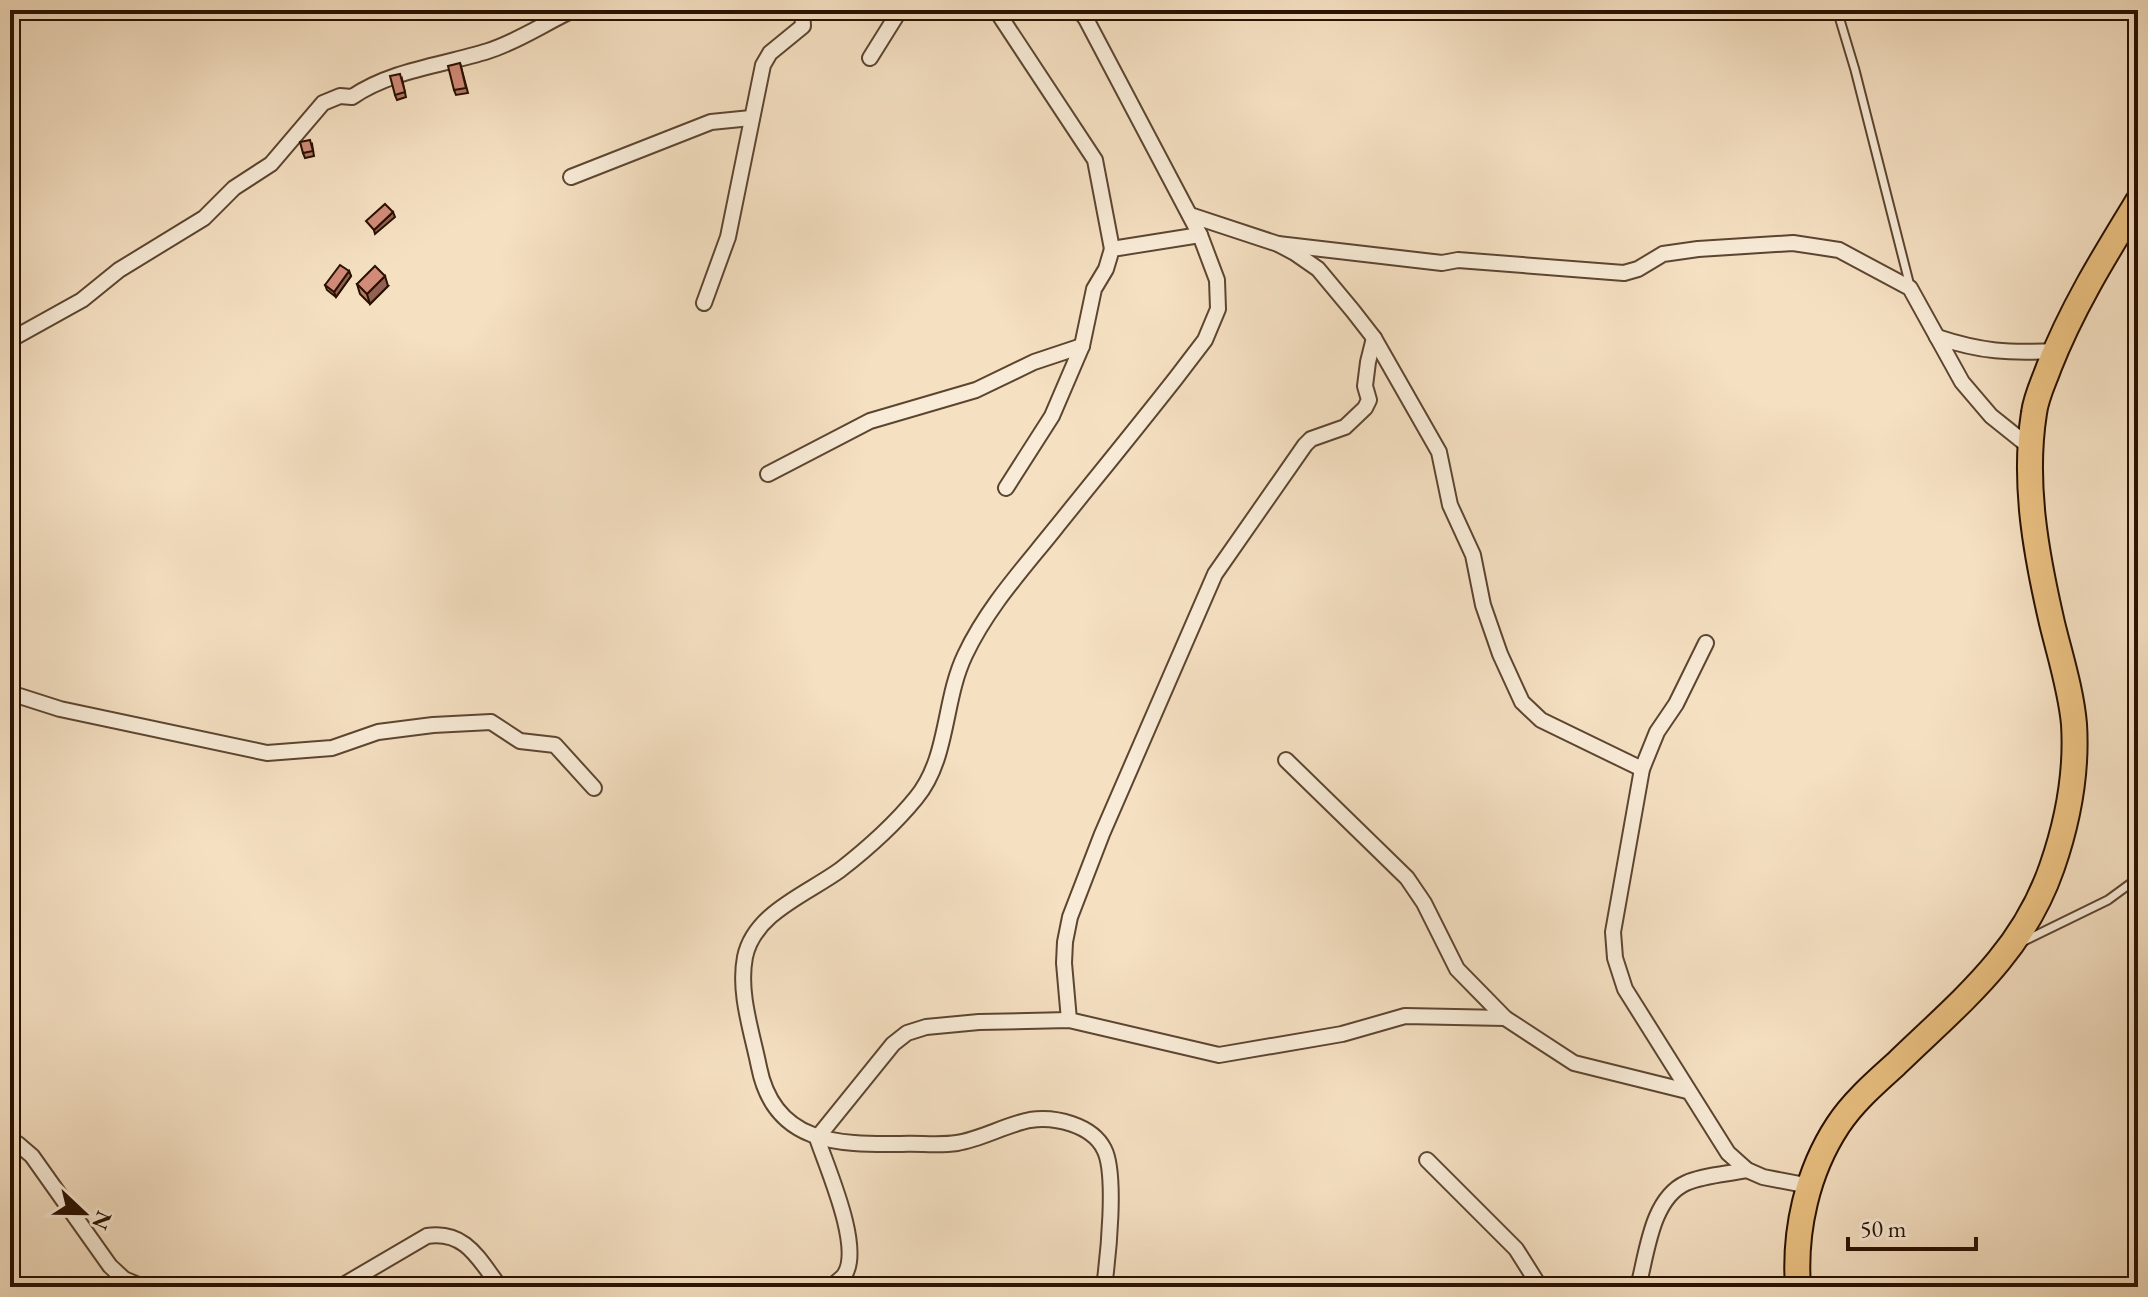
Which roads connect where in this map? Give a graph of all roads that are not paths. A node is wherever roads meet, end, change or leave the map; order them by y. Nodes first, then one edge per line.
1 (573, 10) edge
2 (802, 10) edge
3 (900, 10) edge
4 (996, 10) edge
5 (1079, 10) edge
6 (1837, 10) edge
7 (870, 58) dead end
8 (751, 118) junction
9 (571, 177) dead end
10 (2138, 201) edge
11 (1190, 215) junction
12 (1200, 235) junction
13 (1278, 244) junction
14 (1112, 249) junction
15 (1910, 288) junction
16 (704, 303) dead end
17 (1937, 337) junction
18 (1374, 338) junction
19 (10, 340) edge
20 (1082, 346) junction
21 (2056, 351) junction
22 (2031, 448) junction
23 (768, 474) dead end
24 (1006, 488) dead end
25 (1706, 643) dead end
26 (10, 693) edge
27 (1286, 760) dead end
28 (1642, 769) junction
29 (594, 788) dead end
30 (2138, 878) edge
31 (2011, 948) junction
32 (1505, 1018) junction
33 (1069, 1020) junction
34 (1687, 1091) junction
35 (817, 1138) junction
36 (10, 1143) edge
37 (1427, 1160) dead end
38 (1747, 1170) junction
39 (1810, 1186) junction
40 (143, 1287) edge
41 (340, 1287) edge
42 (500, 1287) edge
43 (831, 1287) edge
44 (1104, 1287) edge
45 (1540, 1287) edge
46 (1638, 1287) edge
47 (1798, 1287) edge

1 - 19 street
2 - 8 street
3 - 7 street
4 - 14 street
5 - 11 street
6 - 15 lane
8 - 9 street
8 - 16 street
10 - 21 main road
11 - 12 street
11 - 13 street
12 - 14 street
12 - 35 street
13 - 15 street
13 - 18 street
14 - 20 street
15 - 17 street
17 - 21 street
17 - 22 street
18 - 28 street
18 - 33 street
20 - 23 street
20 - 24 street
21 - 22 main road
22 - 31 main road
25 - 28 street
26 - 29 street
27 - 32 street
28 - 34 street
30 - 31 lane
31 - 39 main road
32 - 33 street
32 - 34 street
33 - 35 street
34 - 38 street
35 - 43 street
35 - 44 street
36 - 40 street
37 - 45 street
38 - 39 street
38 - 46 street
39 - 47 main road
41 - 42 street

